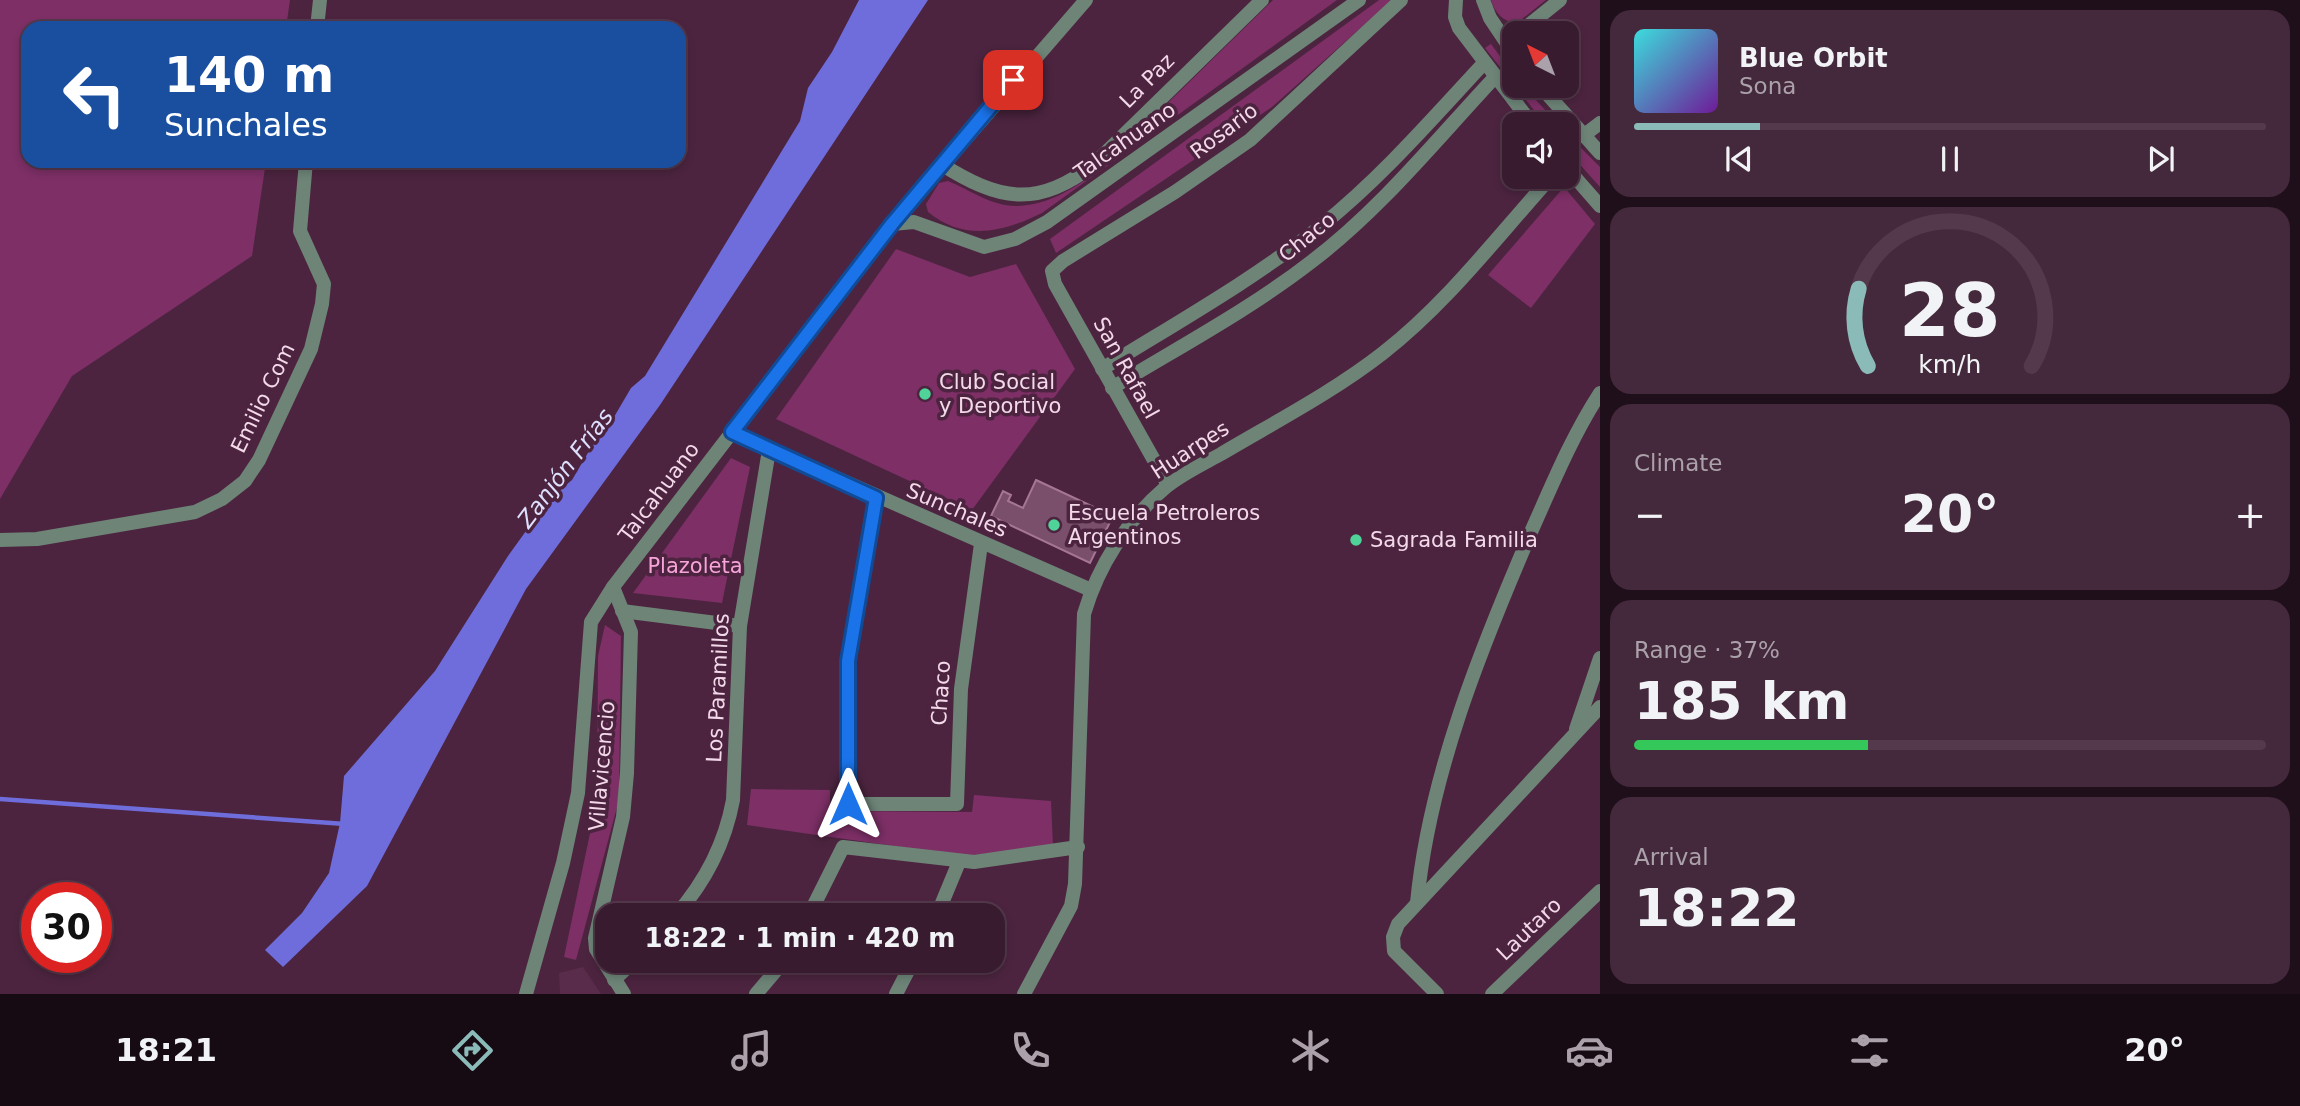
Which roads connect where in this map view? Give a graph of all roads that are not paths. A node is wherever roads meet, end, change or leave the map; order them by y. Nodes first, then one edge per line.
1 (320, 0) edge
2 (1086, 0) edge
3 (1262, 0) edge
4 (1359, 0) edge
5 (1401, 0) edge
6 (1456, 0) edge
7 (1483, 0) edge
8 (1560, 0) edge
9 (318, 21) edge
10 (1534, 21) edge
11 (1502, 33) edge
12 (1484, 63) junction
13 (1496, 77) junction
14 (1550, 98) edge
15 (1523, 112) edge
16 (1600, 123) edge
17 (1583, 136) junction
18 (1600, 153) edge
19 (941, 164) junction
20 (305, 168) edge
21 (1579, 182) edge
22 (1540, 189) edge
23 (1600, 206) edge
24 (892, 224) junction
25 (1052, 271) joint
26 (1102, 369) junction
27 (1112, 388) junction
28 (1600, 393) edge
29 (732, 432) junction
30 (769, 450) junction
31 (1168, 485) junction
32 (876, 498) junction
33 (0, 540) edge
34 (981, 544) junction
35 (614, 587) junction
36 (1091, 590) junction
37 (622, 611) junction
38 (740, 626) junction
39 (1600, 657) edge
40 (1600, 707) edge
41 (1576, 732) junction
42 (1079, 847) junction
43 (958, 862) junction
44 (1599, 891) edge
45 (684, 903) edge
46 (815, 903) edge
47 (941, 903) edge
48 (1417, 903) junction
49 (621, 973) edge
50 (774, 973) edge
51 (907, 973) edge
52 (614, 980) junction
53 (526, 994) edge
54 (624, 994) edge
55 (756, 994) edge
56 (896, 994) edge
57 (1024, 994) edge
58 (1437, 994) edge
59 (1493, 994) edge

1 - 9 street
2 - 19 street
3 - 19 street, La Paz
4 - 24 street, Talcahuano
5 - 25 street, Rosario
6 - 12 street
7 - 11 street
8 - 10 street
12 - 13 street
12 - 26 street, Chaco
13 - 15 street
13 - 27 street, Chaco
14 - 17 street
16 - 17 street
17 - 18 street
19 - 24 street
20 - 33 street, Emilio Com
21 - 23 street
22 - 31 street, Huarpes
24 - 29 street, Talcahuano
25 - 26 street, San Rafael
26 - 27 street, San Rafael
27 - 31 street, San Rafael
28 - 48 street
29 - 30 street, Sunchales
29 - 35 street, Talcahuano
30 - 32 street, Sunchales
30 - 38 street, Los Paramillos
31 - 36 street, Huarpes
32 - 34 street, Sunchales
32 - 34 street, Chaco
34 - 36 street, Sunchales
35 - 37 street, Villavicencio
35 - 53 street, Talcahuano
36 - 42 street, Huarpes
37 - 38 street
37 - 52 street, Villavicencio
38 - 45 street, Los Paramillos
39 - 41 street
40 - 41 street
41 - 48 street
42 - 43 street
42 - 57 street, Huarpes
43 - 46 street
43 - 47 street
44 - 59 street, Lautaro
48 - 58 street
49 - 52 street
50 - 55 street
51 - 56 street
52 - 54 street

